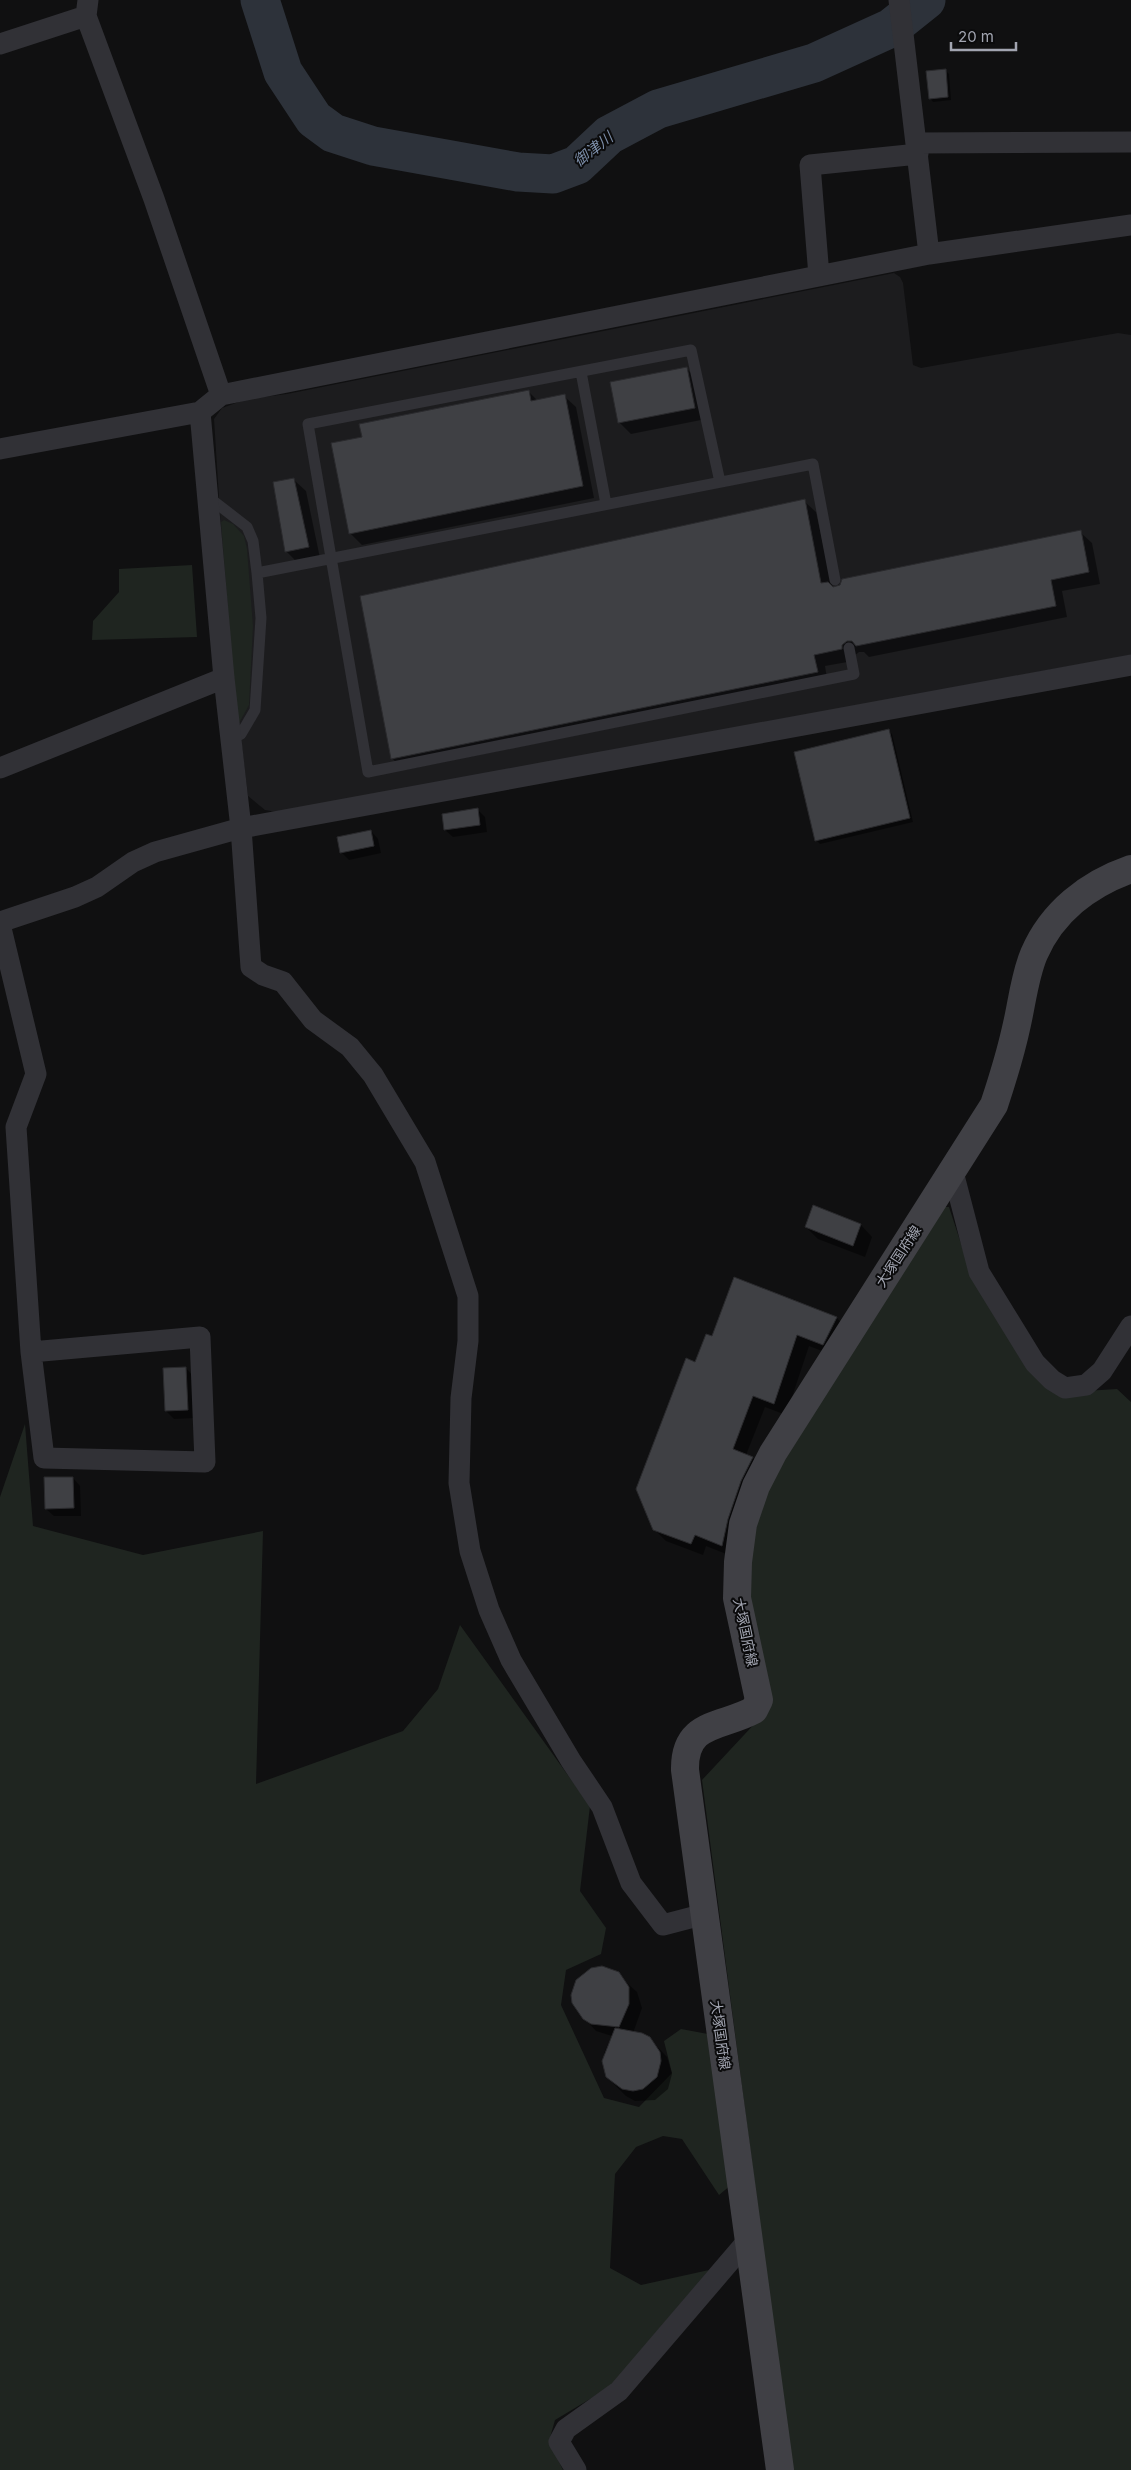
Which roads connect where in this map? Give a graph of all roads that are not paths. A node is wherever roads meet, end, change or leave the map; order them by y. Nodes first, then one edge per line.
1 (899, 0) edge
2 (87, 8) edge
3 (0, 44) edge
4 (1131, 142) edge
5 (917, 148) junction
6 (1131, 225) edge
7 (929, 254) junction
8 (819, 276) junction
9 (581, 372) junction
10 (221, 395) junction
11 (200, 412) junction
12 (0, 449) edge
13 (720, 482) junction
14 (208, 496) junction
15 (606, 504) junction
16 (332, 558) junction
17 (257, 573) junction
18 (835, 580) dead end
19 (849, 648) dead end
20 (1131, 665) edge
21 (224, 678) junction
22 (231, 739) junction
23 (0, 768) edge
24 (241, 828) junction
25 (1131, 869) edge
26 (0, 923) edge
27 (10, 1113) edge
28 (952, 1172) junction
29 (1131, 1326) edge
30 (32, 1352) junction
31 (704, 1914) junction
32 (749, 2239) junction
33 (576, 2470) edge
34 (780, 2470) edge

1 - 5 street
2 - 3 street
2 - 10 street
4 - 5 street
5 - 7 street
5 - 8 street
6 - 7 street
7 - 8 street
8 - 10 street
9 - 13 lane
9 - 15 lane
9 - 16 lane
10 - 11 street
11 - 12 street
11 - 14 street
13 - 15 lane
13 - 18 lane
14 - 17 lane
14 - 21 street
15 - 16 lane
16 - 17 lane
16 - 19 lane
17 - 22 lane
20 - 24 street
21 - 22 street
21 - 23 street
22 - 24 street
24 - 26 street
24 - 31 street
25 - 28 main road, 大塚国府線
26 - 27 street
27 - 30 street
28 - 29 street
28 - 31 main road, 大塚国府線
30 - 30 street
31 - 32 main road, 大塚国府線
32 - 33 street
32 - 34 main road, 大塚国府線

